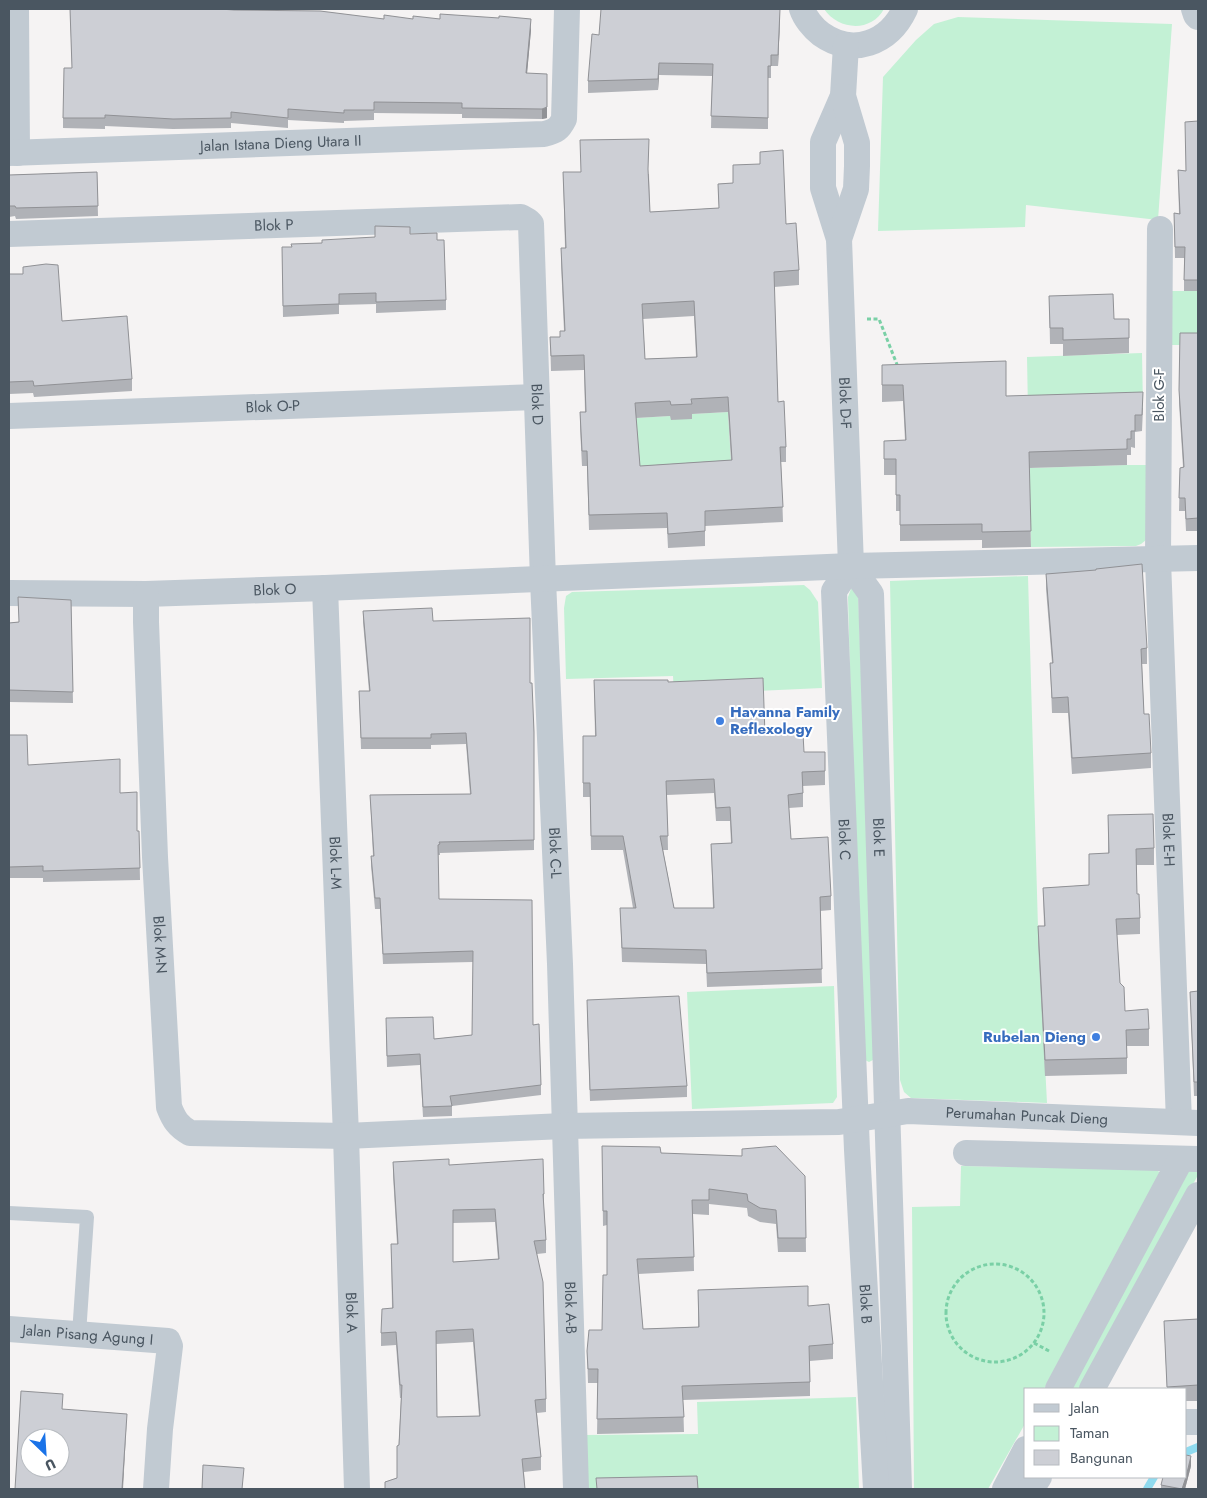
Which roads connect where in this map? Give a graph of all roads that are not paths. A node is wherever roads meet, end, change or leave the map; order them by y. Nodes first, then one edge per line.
1 (16, 9) edge
2 (568, 9) edge
3 (802, 9) edge
4 (905, 9) edge
5 (1194, 9) edge
6 (1198, 17) edge
7 (846, 44) junction
8 (842, 96) junction
9 (13, 153) edge
10 (1160, 229) dead end
11 (531, 230) joint
12 (9, 234) edge
13 (839, 239) junction
14 (537, 397) junction
15 (9, 416) edge
16 (1198, 558) edge
17 (1158, 560) junction
18 (851, 566) junction
19 (543, 580) junction
20 (324, 588) junction
21 (9, 593) edge
22 (146, 594) junction
23 (887, 1114) junction
24 (855, 1119) junction
25 (1188, 1122) edge
26 (564, 1126) junction
27 (346, 1136) junction
28 (966, 1153) dead end
29 (1190, 1159) edge
30 (1198, 1195) edge
31 (9, 1214) edge
32 (9, 1329) edge
33 (79, 1334) junction
34 (1059, 1388) edge
35 (1093, 1388) edge
36 (1024, 1453) edge
37 (1038, 1478) edge
38 (156, 1489) edge
39 (357, 1489) edge
40 (576, 1489) edge
41 (876, 1489) edge
42 (899, 1489) edge
43 (1005, 1489) edge
44 (1031, 1489) edge

1 - 9 street
2 - 9 street, Jalan Istana Dieng Utara II
3 - 7 street
4 - 7 street
5 - 6 street
7 - 8 street
8 - 13 street
8 - 13 street
10 - 17 street, Blok G-F
11 - 12 street, Blok P
11 - 14 street, Blok D
13 - 18 street, Blok D-F
14 - 15 street, Blok O-P
14 - 19 street, Blok D
16 - 17 street, Blok O
17 - 18 street, Blok O
17 - 25 street, Blok E-H
18 - 19 street, Blok O
18 - 23 street, Blok E
18 - 24 street, Blok C
19 - 20 street, Blok O
19 - 26 street, Blok C-L
20 - 22 street, Blok O
20 - 27 street, Blok L-M
21 - 22 street, Blok O
22 - 27 street, Blok M-N
23 - 24 street, Perumahan Puncak Dieng
23 - 25 street, Perumahan Puncak Dieng
23 - 42 street, Blok E
24 - 26 street, Perumahan Puncak Dieng
24 - 41 street, Blok B
26 - 27 street, Blok M-N
26 - 40 street, Blok A-B
27 - 39 street, Blok A
28 - 29 street
29 - 34 street
30 - 35 street
31 - 33 lane
32 - 33 street, Jalan Pisang Agung I
33 - 38 street, Jalan Pisang Agung I
36 - 43 street
37 - 44 street

